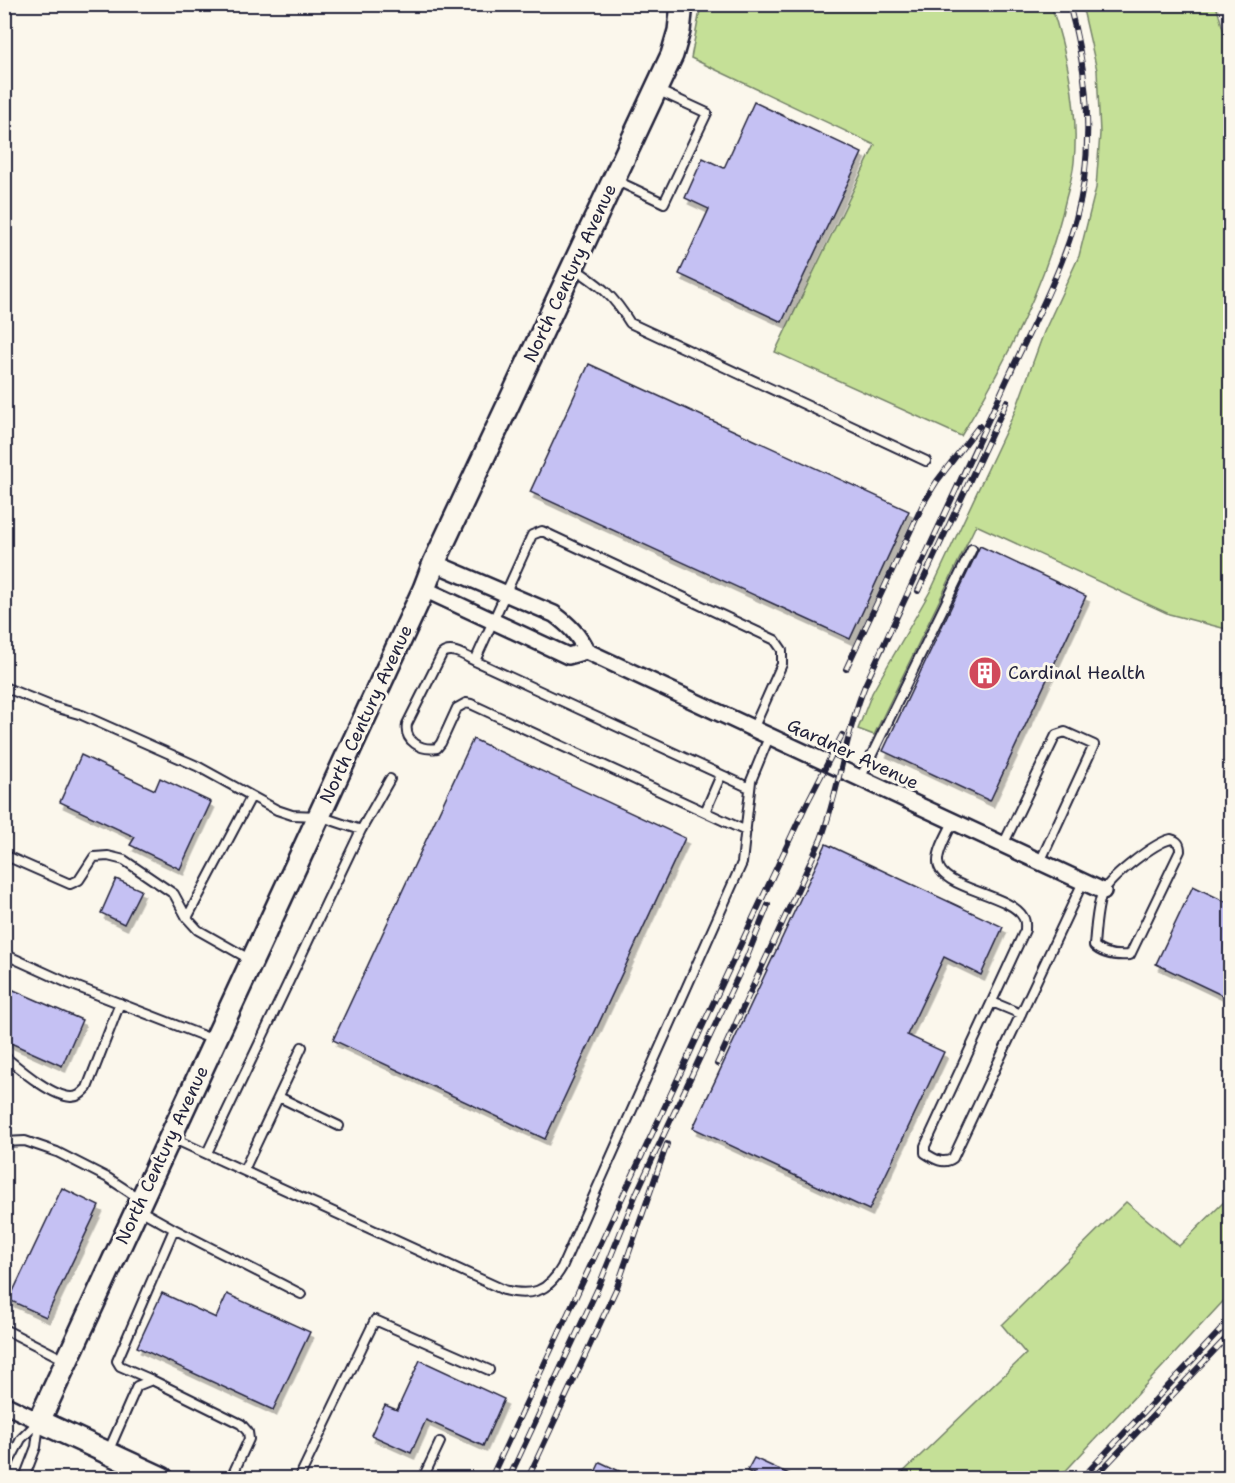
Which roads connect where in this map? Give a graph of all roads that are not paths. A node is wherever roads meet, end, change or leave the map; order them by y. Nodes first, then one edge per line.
1 (682, 4) edge
2 (656, 89) junction
3 (614, 179) junction
4 (572, 268) junction
5 (926, 461) dead end
6 (972, 549) dead end
7 (434, 563) junction
8 (424, 589) junction
9 (506, 594) junction
10 (493, 621) junction
11 (586, 651) junction
12 (475, 661) junction
13 (4, 687) edge
14 (753, 729) junction
15 (769, 737) junction
16 (722, 775) junction
17 (390, 779) dead end
18 (860, 779) junction
19 (750, 788) junction
20 (251, 797) junction
21 (705, 812) junction
22 (319, 816) junction
23 (953, 822) junction
24 (361, 830) junction
25 (746, 831) junction
26 (1003, 845) junction
27 (4, 855) edge
28 (1040, 862) junction
29 (1083, 882) junction
30 (1103, 891) junction
31 (187, 918) junction
32 (4, 954) edge
33 (252, 961) junction
34 (992, 1002) junction
35 (120, 1003) junction
36 (1021, 1014) junction
37 (215, 1040) junction
38 (302, 1047) dead end
39 (4, 1056) edge
40 (279, 1098) junction
41 (339, 1126) dead end
42 (170, 1137) junction
43 (4, 1142) edge
44 (207, 1153) junction
45 (244, 1170) junction
46 (139, 1204) junction
47 (174, 1229) junction
48 (301, 1294) dead end
49 (4, 1329) edge
50 (67, 1361) junction
51 (489, 1370) dead end
52 (152, 1380) junction
53 (4, 1404) edge
54 (39, 1421) junction
55 (440, 1442) dead end
56 (107, 1453) junction
57 (4, 1472) edge
58 (24, 1479) edge
59 (162, 1479) edge
60 (231, 1479) edge
61 (299, 1479) edge
62 (423, 1479) edge

1 - 2 street, North Century Avenue
2 - 3 street, North Century Avenue
2 - 3 lane
3 - 4 street, North Century Avenue
4 - 5 lane
4 - 7 street, North Century Avenue
6 - 18 lane
7 - 8 street, North Century Avenue
7 - 9 street
8 - 10 street, Gardner Avenue
8 - 22 street, North Century Avenue
9 - 10 lane
9 - 11 street
9 - 14 lane
10 - 11 street, Gardner Avenue
10 - 12 lane
11 - 14 street, Gardner Avenue
12 - 16 lane
12 - 21 lane
13 - 20 lane
14 - 15 street, Gardner Avenue
15 - 18 street, Gardner Avenue
15 - 19 lane
16 - 19 lane
16 - 21 lane
17 - 24 lane
18 - 23 street, Gardner Avenue
19 - 25 lane
20 - 22 lane
20 - 31 lane
21 - 25 lane
22 - 24 lane
22 - 33 street, North Century Avenue
23 - 26 street, Gardner Avenue
23 - 34 lane
24 - 44 lane
25 - 45 lane
26 - 28 street, Gardner Avenue
26 - 28 lane
27 - 31 lane
28 - 29 street, Gardner Avenue
29 - 30 street, Gardner Avenue
29 - 36 lane
30 - 30 lane
31 - 33 lane
32 - 35 lane
33 - 37 street, North Century Avenue
34 - 36 lane
34 - 36 lane
35 - 37 lane
35 - 39 lane
37 - 42 street, North Century Avenue
38 - 40 lane
40 - 41 lane
40 - 45 lane
42 - 44 lane
42 - 46 street, North Century Avenue
43 - 46 lane
44 - 45 lane
46 - 47 lane
46 - 50 street, North Century Avenue
47 - 48 lane
47 - 52 lane
49 - 50 lane
50 - 54 street, North Century Avenue
51 - 61 lane
52 - 56 lane
52 - 60 lane
53 - 54 street
54 - 56 street
54 - 57 lane
54 - 58 lane
55 - 62 lane
56 - 59 street

